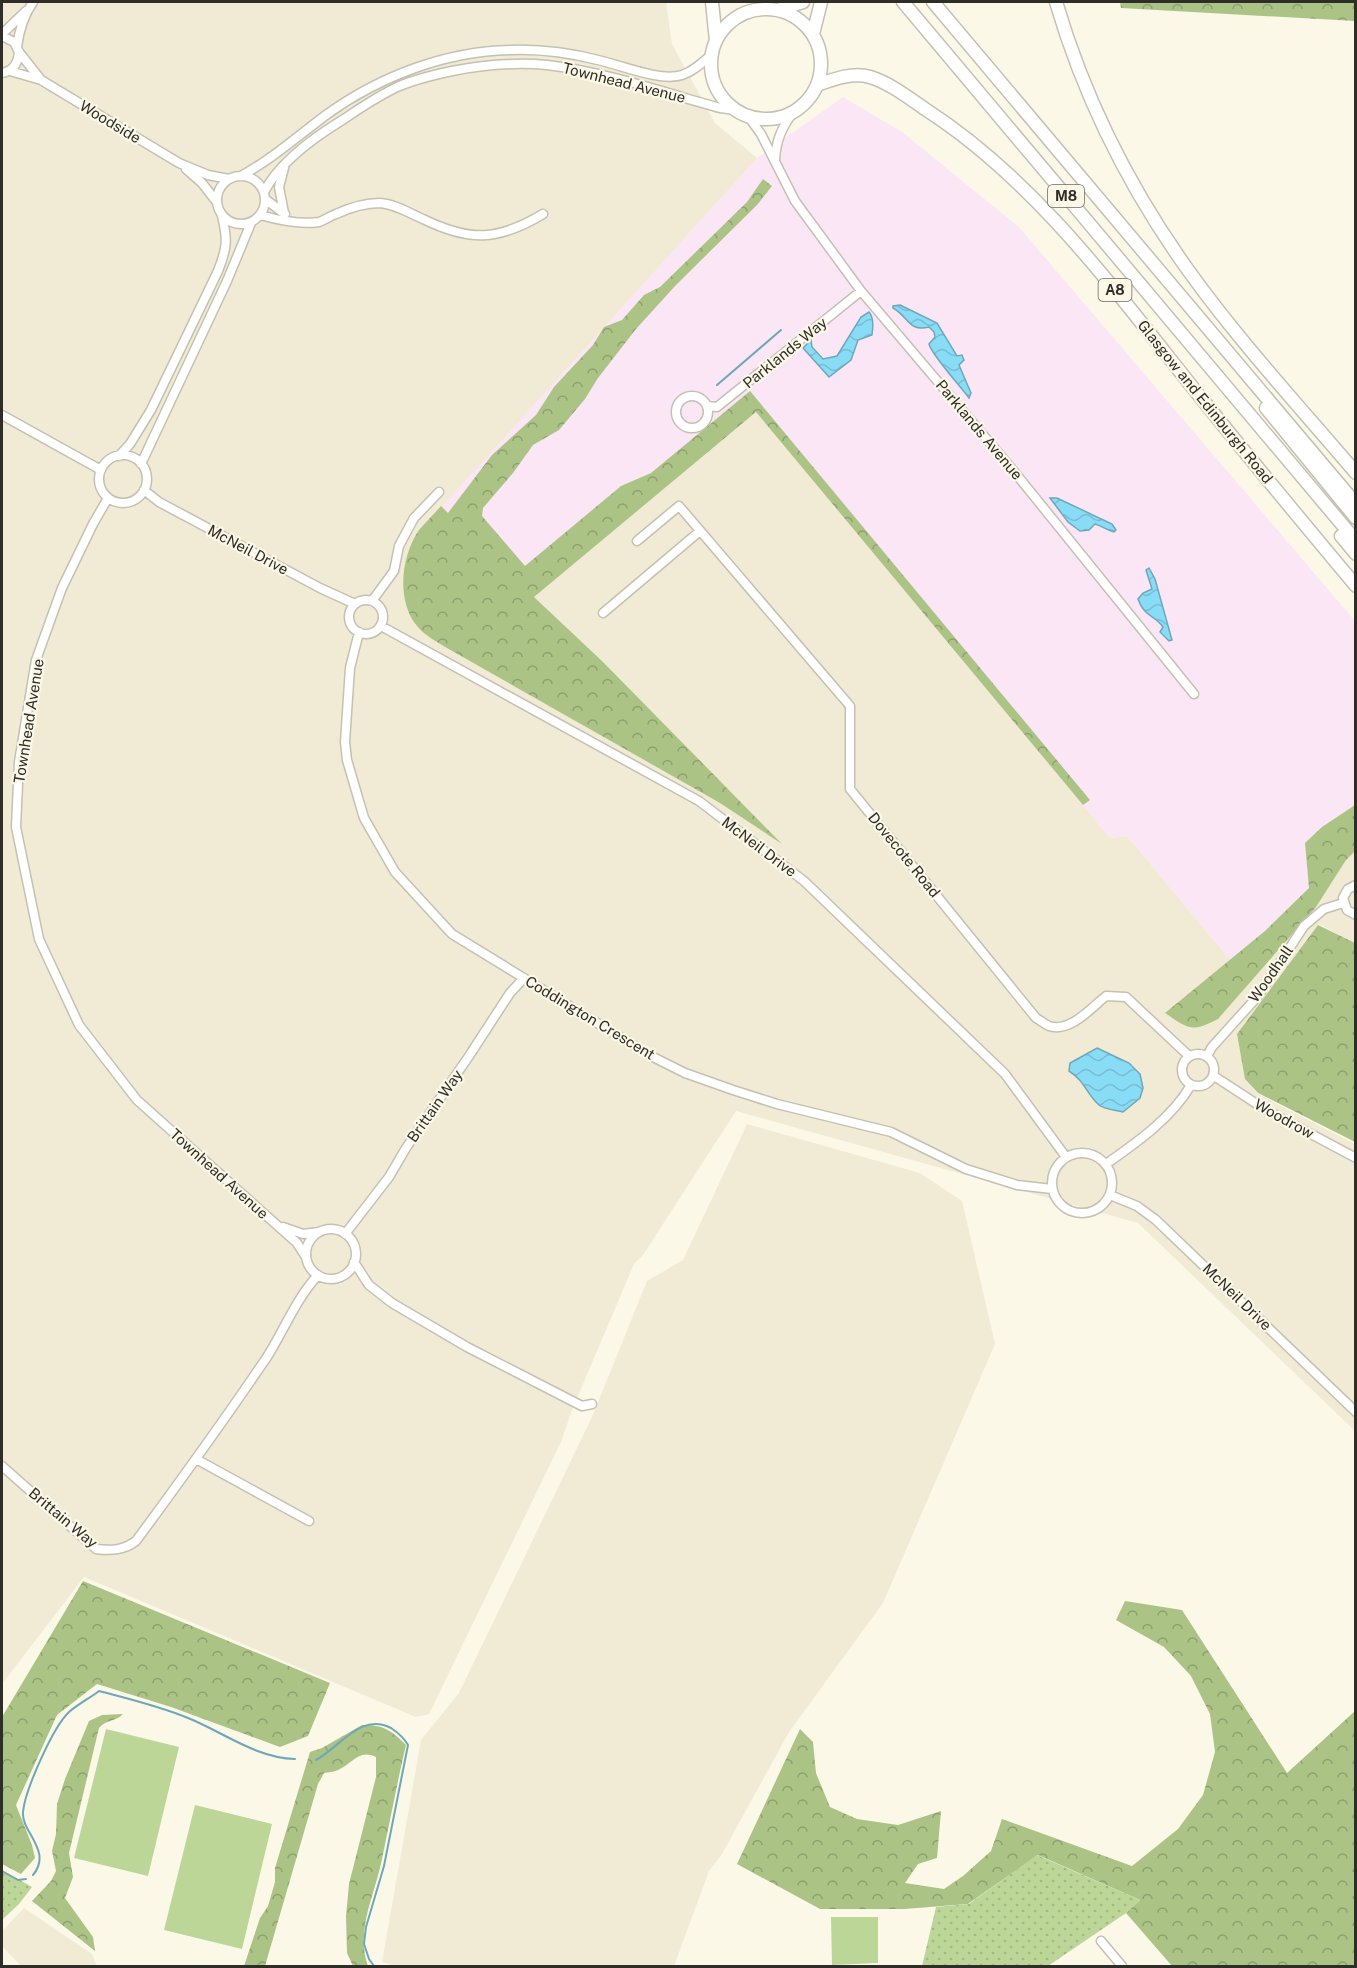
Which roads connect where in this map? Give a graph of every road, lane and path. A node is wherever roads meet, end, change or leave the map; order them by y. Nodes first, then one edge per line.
1 (33, 2) edge
2 (712, 2) edge
3 (742, 2) edge
4 (803, 2) edge
5 (821, 2) edge
6 (903, 2) edge
7 (933, 2) edge
8 (1056, 2) edge
9 (778, 10) junction
10 (27, 11) junction
11 (733, 20) junction
12 (813, 34) junction
13 (2, 35) edge
14 (714, 48) junction
15 (18, 50) junction
16 (5, 72) edge
17 (41, 80) junction
18 (818, 85) junction
19 (736, 110) junction
20 (794, 111) junction
21 (748, 116) junction
22 (775, 160) junction
23 (179, 163) junction
24 (285, 164) junction
25 (241, 176) junction
26 (229, 179) junction
27 (264, 196) junction
28 (216, 201) junction
29 (284, 213) junction
30 (543, 214) dead end
31 (260, 215) junction
32 (222, 216) junction
33 (295, 221) junction
34 (251, 223) junction
35 (1154, 265) junction
36 (861, 291) junction
37 (1228, 391) junction
38 (707, 406) dead end
39 (2, 415) edge
40 (119, 456) junction
41 (141, 464) junction
42 (101, 470) junction
43 (1356, 473) edge
44 (144, 490) junction
45 (439, 492) dead end
46 (108, 498) junction
47 (1356, 504) edge
48 (1356, 518) edge
49 (700, 531) junction
50 (637, 541) dead end
51 (1356, 541) edge
52 (1356, 554) edge
53 (1356, 586) edge
54 (372, 601) junction
55 (355, 604) junction
56 (603, 613) dead end
57 (381, 626) junction
58 (359, 632) junction
59 (1194, 694) dead end
60 (1356, 885) edge
61 (1343, 903) junction
62 (1356, 915) edge
63 (524, 978) junction
64 (1189, 1056) junction
65 (1207, 1056) junction
66 (1214, 1076) junction
67 (1191, 1085) junction
68 (1066, 1157) junction
69 (1356, 1158) edge
70 (1106, 1164) junction
71 (1052, 1189) junction
72 (1110, 1195) junction
73 (276, 1225) junction
74 (321, 1231) junction
75 (345, 1234) junction
76 (306, 1257) junction
77 (354, 1262) junction
78 (345, 1274) junction
79 (318, 1275) junction
80 (369, 1285) junction
81 (592, 1404) dead end
82 (1356, 1412) edge
83 (196, 1459) junction
84 (2, 1466) edge
85 (309, 1521) dead end
86 (1101, 1941) dead end
87 (1122, 1966) edge

1 - 10 street
2 - 14 highway
3 - 11 highway
4 - 9 highway
5 - 12 highway
6 - 37 highway, M8
7 - 35 highway, M8
8 - 43 highway
9 - 11 highway
9 - 12 highway
10 - 13 street
10 - 15 street
11 - 14 highway
12 - 18 highway
13 - 15 street, Woodside
14 - 19 highway
14 - 25 street, Townhead Avenue
15 - 16 street, Woodside
15 - 17 street, Woodside
16 - 17 street, Woodside
17 - 23 street, Woodside
18 - 20 highway
18 - 53 highway, Glasgow and Edinburgh Road / A8
19 - 21 highway
19 - 24 street, Townhead Avenue
20 - 21 highway
20 - 22 street
21 - 22 street, Parklands Avenue
22 - 36 street, Parklands Avenue
23 - 26 street, Woodside
23 - 28 street, Woodside
24 - 27 street, Townhead Avenue
24 - 29 street
25 - 26 street
25 - 27 street
26 - 28 street
27 - 29 street
27 - 31 street
28 - 32 street
29 - 33 street
30 - 33 street
31 - 33 street
31 - 34 street
32 - 34 street
32 - 40 street
34 - 41 street
35 - 47 highway, M8
35 - 48 highway, M8
36 - 38 street, Parklands Way
36 - 59 street, Parklands Avenue
37 - 51 highway, M8
37 - 52 highway, M8
39 - 42 street
40 - 41 street
40 - 42 street
41 - 44 street
42 - 46 street
44 - 46 street
44 - 55 street, McNeil Drive
45 - 54 street
46 - 73 street, Townhead Avenue
49 - 50 street, Dovecote Road
49 - 56 street
49 - 64 street, Dovecote Road
54 - 55 street
54 - 57 street
55 - 58 street, Coddington Crescent
57 - 58 street
57 - 68 street, McNeil Drive
58 - 63 street, Coddington Crescent
60 - 61 street, Woodhall
61 - 62 street
61 - 65 street, Woodhall
63 - 71 street, Coddington Crescent
63 - 75 street, Brittain Way
64 - 65 street
64 - 67 street
65 - 66 street
66 - 67 street
66 - 69 street, Woodrow
67 - 70 street
68 - 70 street
68 - 71 street
70 - 72 street
71 - 72 street
72 - 82 street, McNeil Drive
73 - 74 street, Townhead Avenue
73 - 76 street, Townhead Avenue
74 - 75 street
74 - 76 street
75 - 77 street
76 - 79 street
77 - 78 street
77 - 80 street
78 - 79 street
78 - 80 street
79 - 83 street, Brittain Way
80 - 81 street
83 - 84 street, Brittain Way
83 - 85 street
86 - 87 street

